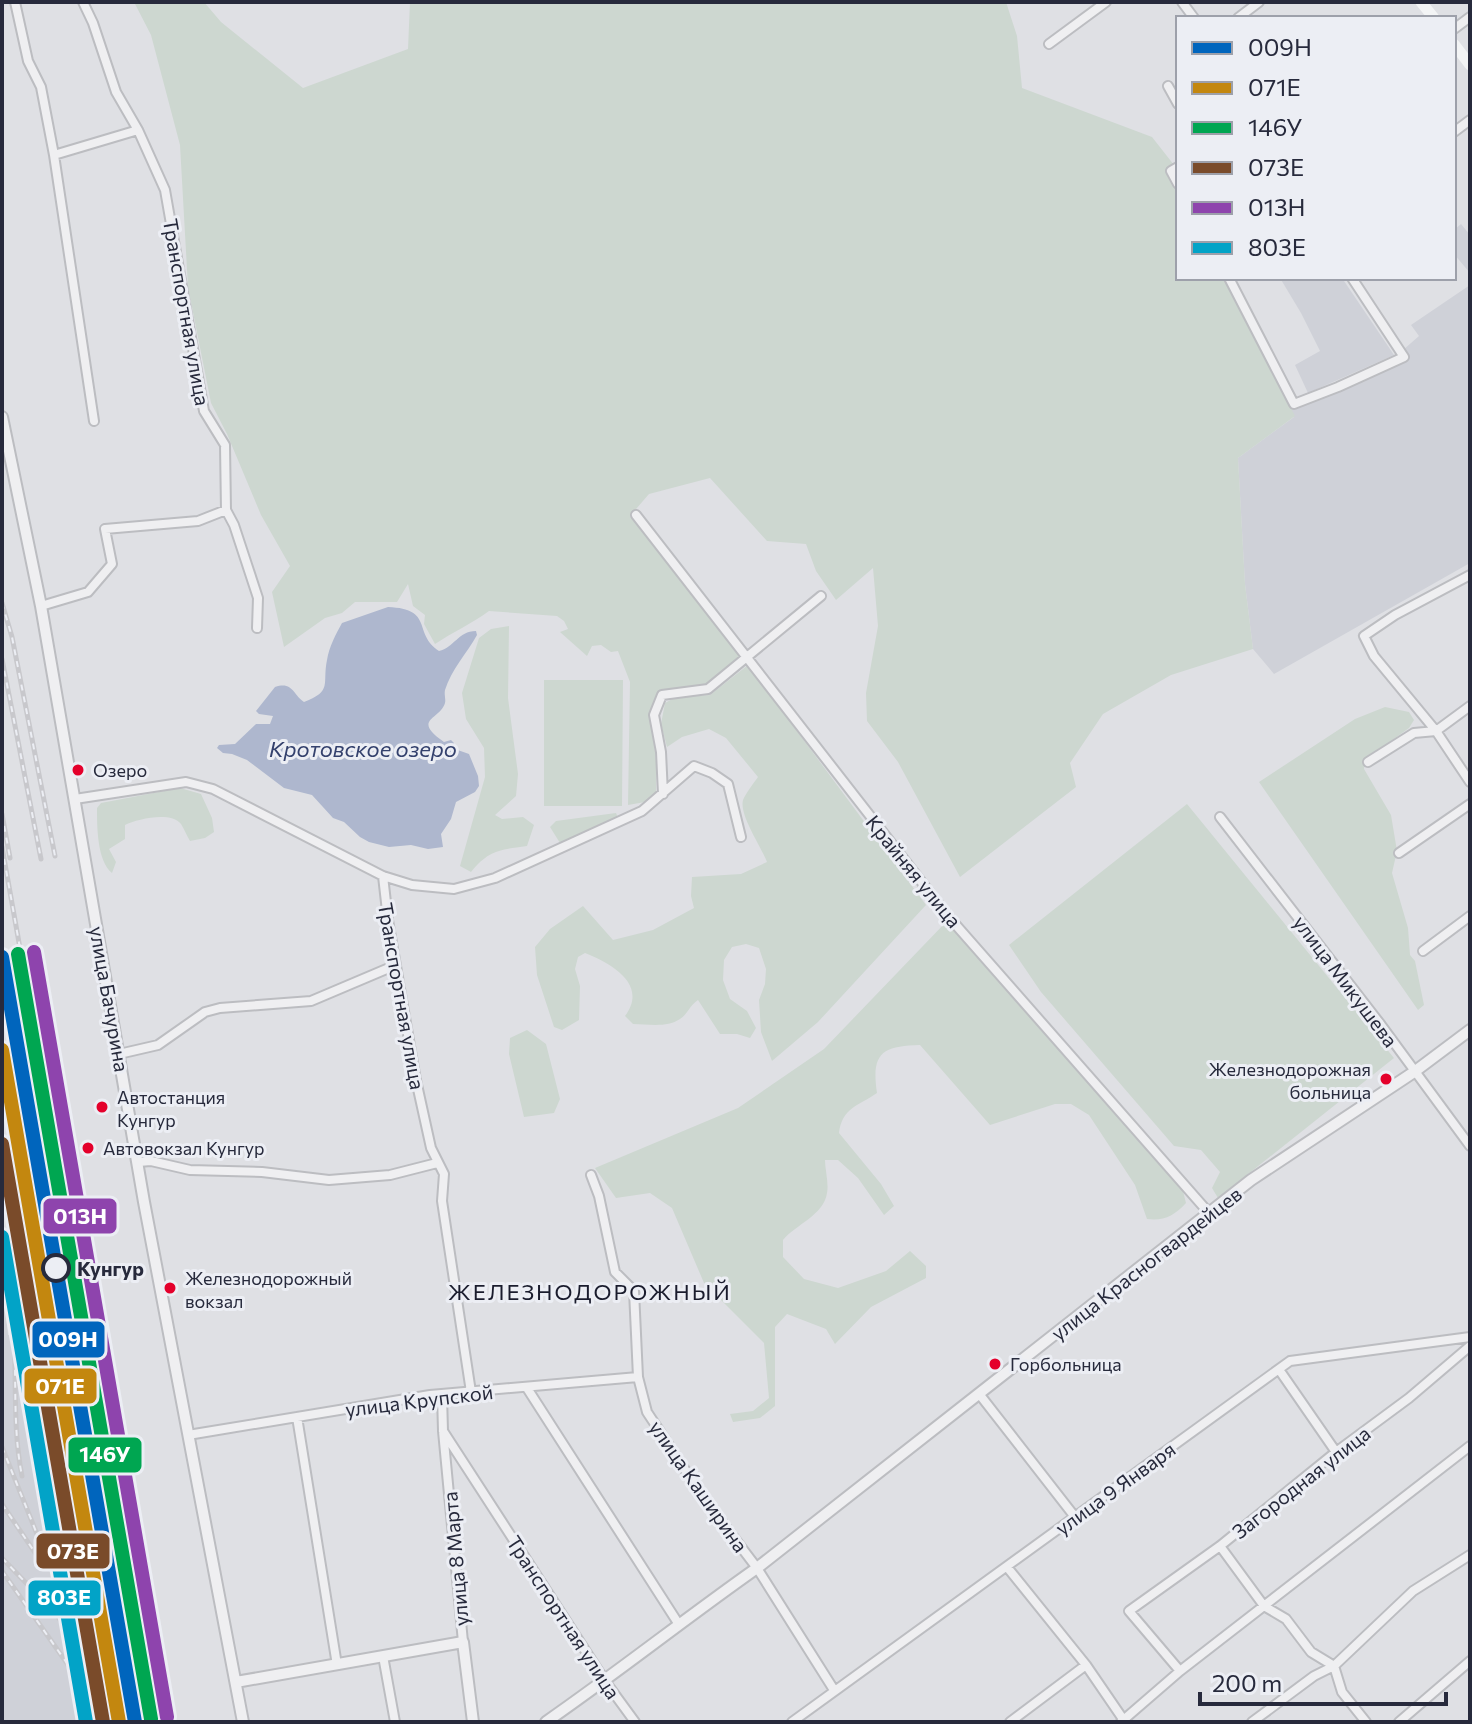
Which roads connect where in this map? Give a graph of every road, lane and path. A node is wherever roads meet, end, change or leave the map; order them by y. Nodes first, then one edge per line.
1 (15, 2) edge
2 (83, 2) edge
3 (1106, 2) edge
4 (1259, 2) edge
5 (1241, 16) edge
6 (1049, 44) dead end
7 (1456, 47) edge
8 (1470, 65) edge
9 (1168, 86) dead end
10 (1176, 100) edge
11 (138, 130) junction
12 (54, 155) junction
13 (1230, 280) edge
14 (1353, 280) edge
15 (2, 417) edge
16 (94, 421) dead end
17 (226, 510) junction
18 (636, 515) dead end
19 (1470, 575) edge
20 (821, 596) dead end
21 (41, 606) junction
22 (257, 628) dead end
23 (748, 658) junction
24 (1470, 706) edge
25 (1436, 731) junction
26 (1368, 762) dead end
27 (1470, 782) edge
28 (663, 794) junction
29 (75, 799) junction
30 (1470, 804) edge
31 (1220, 817) dead end
32 (741, 837) dead end
33 (1399, 853) dead end
34 (383, 876) junction
35 (1470, 916) edge
36 (1423, 951) dead end
37 (396, 965) junction
38 (1470, 1030) edge
39 (119, 1054) junction
40 (1414, 1072) junction
41 (1469, 1142) edge
42 (138, 1162) junction
43 (437, 1163) junction
44 (591, 1175) dead end
45 (1209, 1213) junction
46 (1470, 1337) edge
47 (1470, 1346) edge
48 (1280, 1371) junction
49 (638, 1377) junction
50 (527, 1388) junction
51 (471, 1392) junction
52 (442, 1395) junction
53 (980, 1395) junction
54 (297, 1417) junction
55 (443, 1431) junction
56 (188, 1435) junction
57 (1470, 1446) edge
58 (1336, 1452) junction
59 (1075, 1517) junction
60 (1220, 1546) junction
61 (1470, 1555) edge
62 (1007, 1567) junction
63 (757, 1568) junction
64 (1264, 1606) junction
65 (678, 1623) junction
66 (463, 1642) junction
67 (383, 1656) junction
68 (1470, 1661) edge
69 (337, 1665) junction
70 (1086, 1665) junction
71 (1334, 1666) junction
72 (1180, 1671) junction
73 (605, 1681) junction
74 (236, 1682) junction
75 (834, 1690) junction
76 (1123, 1721) edge
77 (243, 1722) edge
78 (395, 1722) edge
79 (473, 1722) edge
80 (546, 1722) edge
81 (635, 1722) edge
82 (792, 1722) edge
83 (1010, 1722) edge
84 (1252, 1722) edge
85 (1366, 1722) edge
86 (1399, 1722) edge

1 - 12 street
2 - 11 street, Транспортная улица
3 - 6 street
4 - 5 street
7 - 8 main road
9 - 10 street
11 - 12 street
11 - 17 street, Транспортная улица
12 - 16 street
13 - 14 street
15 - 21 street, улица Бачурина
17 - 21 street
17 - 22 street, Транспортная улица
18 - 23 street, Крайняя улица
19 - 25 street
20 - 23 street
21 - 29 street, улица Бачурина
23 - 28 street
23 - 45 street, Крайняя улица
24 - 25 street
25 - 26 street
25 - 27 street
28 - 32 street
28 - 34 street
29 - 34 street, Транспортная улица
29 - 39 street, улица Бачурина
30 - 33 street
31 - 40 street, улица Микушева
34 - 37 street, Транспортная улица
35 - 36 street
37 - 39 street
37 - 43 street, Транспортная улица
38 - 40 street, улица Красногвардейцев
39 - 42 street, улица Бачурина
40 - 41 street, улица Микушева
40 - 45 street, улица Красногвардейцев
42 - 43 street
42 - 56 street, улица Бачурина
43 - 51 street, Транспортная улица
44 - 49 street, улица Каширина
45 - 53 street, улица Красногвардейцев
46 - 48 street, улица 9 Января
47 - 58 street, Загородная улица
48 - 58 street
48 - 59 street, улица 9 Января
49 - 50 street, улица Крупской
49 - 63 street, улица Каширина
50 - 51 street, улица Крупской
50 - 65 street
51 - 52 street, улица Крупской
52 - 54 street, улица Крупской
52 - 55 street, улица 8 Марта
53 - 59 street
53 - 63 street, улица Красногвардейцев
54 - 56 street, улица Крупской
54 - 69 street
55 - 66 street, улица 8 Марта
55 - 73 street, Транспортная улица
56 - 74 street, улица Бачурина
57 - 64 street
58 - 60 street, Загородная улица
59 - 62 street, улица 9 Января
60 - 64 street
60 - 72 street, Загородная улица
61 - 71 street
62 - 70 street
62 - 75 street, улица 9 Января
63 - 65 street, улица Красногвардейцев
63 - 75 street, улица Каширина
64 - 71 street
64 - 72 street
65 - 73 street, улица Красногвардейцев
66 - 67 street
66 - 79 street, улица 8 Марта
67 - 69 street
67 - 78 street
68 - 86 street
69 - 74 street
70 - 76 street
70 - 83 street
71 - 84 street
71 - 85 street
72 - 76 street
73 - 80 street, улица Красногвардейцев
73 - 81 street, Транспортная улица
74 - 77 street, улица Бачурина
75 - 82 street, улица 9 Января

